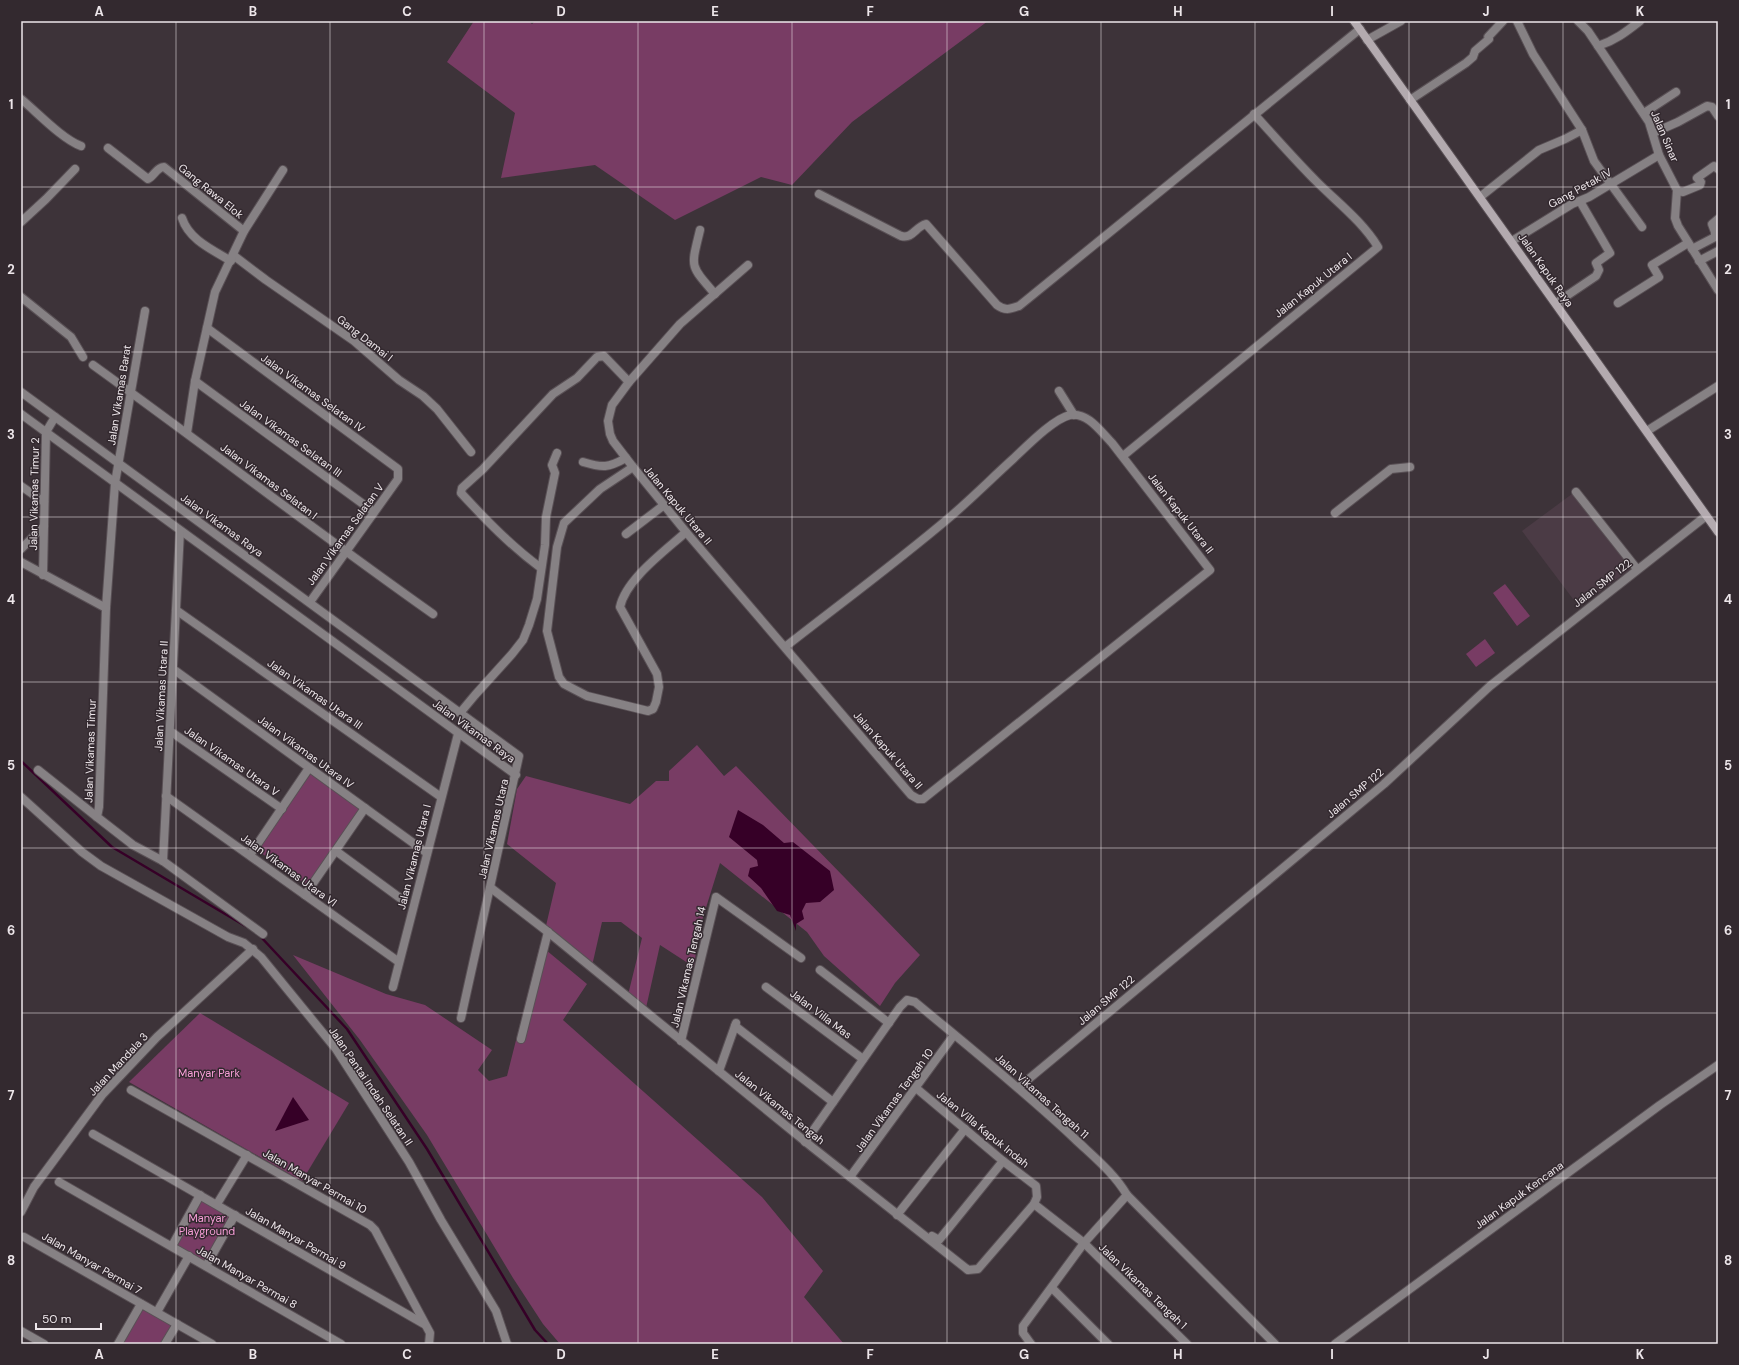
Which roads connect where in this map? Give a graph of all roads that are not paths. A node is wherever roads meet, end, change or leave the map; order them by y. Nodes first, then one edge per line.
1 (1354, 21) edge
2 (1401, 21) edge
3 (1503, 21) edge
4 (1517, 21) edge
5 (1578, 21) edge
6 (1640, 21) edge
7 (1360, 29) junction
8 (1368, 40) junction
9 (1598, 46) junction
10 (1676, 92) dead end
11 (21, 99) edge
12 (1410, 100) junction
13 (1644, 113) junction
14 (1254, 114) junction
15 (1718, 116) edge
16 (1582, 130) junction
17 (1653, 133) junction
18 (81, 146) dead end
19 (108, 148) dead end
20 (1659, 155) junction
21 (75, 169) dead end
22 (1718, 169) edge
23 (283, 170) dead end
24 (1612, 183) junction
25 (1677, 192) junction
26 (819, 194) dead end
27 (1480, 197) junction
28 (1582, 201) junction
29 (182, 218) dead end
30 (1718, 219) edge
31 (21, 222) edge
32 (1642, 227) dead end
33 (700, 230) dead end
34 (244, 231) junction
35 (1512, 241) junction
36 (1690, 246) junction
37 (1718, 251) edge
38 (232, 258) junction
39 (1699, 261) junction
40 (748, 265) dead end
41 (1718, 290) edge
42 (715, 294) junction
43 (21, 297) edge
44 (1556, 303) junction
45 (1618, 303) dead end
46 (145, 311) dead end
47 (207, 328) junction
48 (83, 357) dead end
49 (93, 366) dead end
50 (196, 381) junction
51 (629, 382) junction
52 (1718, 386) edge
53 (1059, 391) dead end
54 (21, 392) edge
55 (130, 392) junction
56 (21, 414) edge
57 (1074, 415) junction
58 (54, 418) junction
59 (47, 430) junction
60 (1648, 431) junction
61 (187, 433) junction
62 (471, 452) dead end
63 (557, 453) dead end
64 (1123, 456) junction
65 (626, 458) junction
66 (583, 462) dead end
67 (119, 464) junction
68 (633, 467) junction
69 (1410, 468) dead end
70 (398, 479) joint
71 (116, 481) junction
72 (21, 486) edge
73 (1576, 492) dead end
74 (44, 502) junction
75 (664, 505) junction
76 (374, 512) junction
77 (1335, 513) dead end
78 (1706, 516) junction
79 (44, 526) junction
80 (180, 531) junction
81 (686, 532) junction
82 (1718, 532) edge
83 (626, 534) dead end
84 (21, 549) edge
85 (345, 552) junction
86 (21, 562) edge
87 (541, 568) junction
88 (1637, 570) junction
89 (43, 575) junction
90 (310, 602) junction
91 (106, 608) junction
92 (176, 610) junction
93 (433, 614) dead end
94 (785, 646) junction
95 (173, 669) junction
96 (460, 713) junction
97 (170, 731) junction
98 (458, 734) junction
99 (309, 768) junction
100 (38, 770) dead end
101 (516, 774) junction
102 (166, 796) junction
103 (21, 797) edge
104 (441, 797) junction
105 (365, 808) junction
106 (282, 809) junction
107 (97, 817) junction
108 (336, 851) junction
109 (427, 853) junction
110 (250, 855) junction
111 (163, 861) junction
112 (491, 888) junction
113 (304, 894) junction
114 (400, 898) dead end
115 (548, 932) junction
116 (263, 934) dead end
117 (253, 949) junction
118 (802, 958) dead end
119 (399, 962) junction
120 (820, 970) dead end
121 (393, 986) dead end
122 (766, 987) dead end
123 (461, 1018) dead end
124 (889, 1023) junction
125 (954, 1035) junction
126 (521, 1039) dead end
127 (682, 1041) junction
128 (863, 1059) junction
129 (1718, 1065) edge
130 (719, 1072) junction
131 (1019, 1087) junction
132 (916, 1088) junction
133 (131, 1090) dead end
134 (833, 1102) junction
135 (965, 1129) junction
136 (93, 1134) dead end
137 (805, 1142) junction
138 (247, 1155) junction
139 (1003, 1161) junction
140 (850, 1177) junction
141 (59, 1182) dead end
142 (200, 1195) junction
143 (1127, 1195) junction
144 (217, 1204) junction
145 (1034, 1204) junction
146 (21, 1212) edge
147 (235, 1215) junction
148 (897, 1215) junction
149 (927, 1233) dead end
150 (24, 1237) dead end
151 (1084, 1243) junction
152 (172, 1246) junction
153 (189, 1256) junction
154 (206, 1266) junction
155 (1052, 1288) junction
156 (141, 1304) junction
157 (157, 1312) junction
158 (177, 1324) junction
159 (425, 1325) junction
160 (21, 1331) edge
161 (1336, 1342) edge
162 (44, 1344) edge
163 (118, 1344) edge
164 (165, 1344) edge
165 (212, 1344) edge
166 (341, 1344) edge
167 (428, 1344) edge
168 (507, 1344) edge
169 (1031, 1344) edge
170 (1108, 1344) edge
171 (1187, 1344) edge
172 (1275, 1344) edge
173 (1329, 1344) edge

1 - 7 main road, Jalan Kapuk Raya
2 - 8 street
3 - 12 street
4 - 16 street
5 - 9 street, Jalan Sinar
6 - 9 street
7 - 8 main road, Jalan Kapuk Raya
7 - 14 street
8 - 12 main road, Jalan Kapuk Raya
9 - 13 street, Jalan Sinar
10 - 13 street
11 - 18 street
12 - 27 main road, Jalan Kapuk Raya
13 - 17 street, Jalan Sinar
14 - 26 street
14 - 64 street, Jalan Kapuk Utara I
15 - 17 street
16 - 24 street
16 - 27 street
17 - 20 street, Jalan Sinar
19 - 34 street, Gang Rawa Elok
20 - 24 street, Gang Petak IV
20 - 25 street, Jalan Sinar
21 - 31 street
22 - 25 street
23 - 34 street
24 - 28 street, Gang Petak IV
24 - 32 street
25 - 36 street
27 - 35 main road, Jalan Kapuk Raya
28 - 35 street, Gang Petak IV
28 - 44 street
29 - 38 street, Gang Damai I
30 - 36 street
33 - 42 street
34 - 38 street
35 - 44 main road, Jalan Kapuk Raya
36 - 39 street
36 - 45 street
37 - 39 street
38 - 47 street
38 - 62 street, Gang Damai I
39 - 41 street
40 - 42 street, Jalan Kapuk Utara II
42 - 51 street, Jalan Kapuk Utara II
43 - 48 street
44 - 60 main road, Jalan Kapuk Raya
46 - 55 street, Jalan Vikamas Barat
47 - 50 street
47 - 70 street, Jalan Vikamas Selatan IV
49 - 55 street, Jalan Vikamas Selatan I
50 - 61 street
50 - 76 street, Jalan Vikamas Selatan III
51 - 65 street, Jalan Kapuk Utara II
51 - 87 street
52 - 60 street
53 - 57 street
54 - 58 street, Jalan Vikamas Raya
55 - 61 street, Jalan Vikamas Selatan I
55 - 67 street, Jalan Vikamas Barat
56 - 59 street, Jalan Vikamas Raya
57 - 64 street, Jalan Kapuk Utara II
57 - 94 street
58 - 59 street, Jalan Vikamas Timur 2
58 - 67 street, Jalan Vikamas Raya
59 - 71 street, Jalan Vikamas Raya
59 - 74 street, Jalan Vikamas Timur 2
60 - 78 main road, Jalan Kapuk Raya
61 - 85 street, Jalan Vikamas Selatan I
63 - 87 street
64 - 94 street, Jalan Kapuk Utara II
65 - 66 street
65 - 68 street, Jalan Kapuk Utara II
67 - 71 street, Jalan Vikamas Barat
67 - 90 street, Jalan Vikamas Raya
68 - 75 street, Jalan Kapuk Utara II
68 - 81 street
69 - 77 street
70 - 76 street, Jalan Vikamas Selatan V
71 - 80 street, Jalan Vikamas Raya
71 - 91 street, Jalan Vikamas Timur
72 - 74 street
73 - 88 street
74 - 79 street, Jalan Vikamas Timur 2
75 - 81 street, Jalan Kapuk Utara II
75 - 83 street
76 - 85 street, Jalan Vikamas Selatan V
78 - 82 main road, Jalan Kapuk Raya
78 - 88 street, Jalan SMP 122
79 - 84 street
79 - 89 street, Jalan Vikamas Timur 2
80 - 92 street, Jalan Vikamas Utara II
80 - 98 street, Jalan Vikamas Raya
81 - 94 street, Jalan Kapuk Utara II
85 - 90 street, Jalan Vikamas Selatan V
85 - 93 street, Jalan Vikamas Selatan I
86 - 89 street
87 - 96 street
88 - 131 street, Jalan SMP 122
89 - 91 street
90 - 96 street, Jalan Vikamas Raya
91 - 107 street, Jalan Vikamas Timur
92 - 95 street, Jalan Vikamas Utara II
92 - 104 street, Jalan Vikamas Utara III
95 - 97 street, Jalan Vikamas Utara II
95 - 99 street, Jalan Vikamas Utara IV
96 - 101 street, Jalan Vikamas Raya
97 - 102 street, Jalan Vikamas Utara II
97 - 106 street, Jalan Vikamas Utara V
98 - 101 street, Jalan Vikamas Raya
98 - 104 street, Jalan Vikamas Utara I
99 - 105 street, Jalan Vikamas Utara IV
99 - 106 street
100 - 107 street
101 - 112 street, Jalan Vikamas Utara
102 - 110 street, Jalan Vikamas Utara VI
102 - 111 street, Jalan Vikamas Utara II
103 - 117 street, Jalan Pantai Indah Selatan II
104 - 109 street, Jalan Vikamas Utara I
105 - 108 street
105 - 109 street, Jalan Vikamas Utara IV
106 - 110 street
107 - 111 street, Jalan Vikamas Timur
108 - 113 street
108 - 114 street
109 - 119 street, Jalan Vikamas Utara I
110 - 113 street, Jalan Vikamas Utara VI
111 - 116 street, Jalan Vikamas Timur
112 - 115 street, Jalan Vikamas Tengah
112 - 123 street, Jalan Vikamas Utara
113 - 119 street, Jalan Vikamas Utara VI
115 - 126 street
115 - 127 street, Jalan Vikamas Tengah
117 - 146 street, Jalan Mandala 3
117 - 168 street, Jalan Pantai Indah Selatan II
118 - 127 street, Jalan Vikamas Tengah 14
119 - 121 street, Jalan Vikamas Utara I
120 - 124 street
122 - 128 street, Jalan Villa Mas
124 - 125 street, Jalan Vikamas Tengah 11
124 - 128 street, Jalan Vikamas Tengah 11
125 - 131 street, Jalan Vikamas Tengah 11
125 - 132 street, Jalan Vikamas Tengah 10
127 - 130 street, Jalan Vikamas Tengah
128 - 134 street, Jalan Vikamas Tengah 11
129 - 161 street, Jalan Kapuk Kencana
130 - 134 street
130 - 137 street, Jalan Vikamas Tengah
131 - 143 street, Jalan Vikamas Tengah 11
132 - 135 street, Jalan Villa Kapuk Indah
132 - 140 street, Jalan Vikamas Tengah 10
133 - 138 street, Jalan Manyar Permai 10
134 - 137 street, Jalan Vikamas Tengah 11
135 - 139 street, Jalan Villa Kapuk Indah
135 - 148 street
136 - 142 street, Jalan Manyar Permai 9
137 - 140 street, Jalan Vikamas Tengah
138 - 144 street
138 - 159 street, Jalan Manyar Permai 10
139 - 145 street, Jalan Villa Kapuk Indah
139 - 149 street
140 - 148 street, Jalan Vikamas Tengah
141 - 152 street, Jalan Manyar Permai 8
142 - 144 street, Jalan Manyar Permai 9
142 - 152 street
143 - 151 street, Jalan Vikamas Tengah 1
143 - 172 street, Jalan Vikamas Tengah 11
144 - 147 street, Jalan Manyar Permai 9
145 - 148 street, Jalan Vikamas Tengah
145 - 151 street, Jalan Vikamas Tengah 1
147 - 154 street
147 - 159 street, Jalan Manyar Permai 9
150 - 156 street, Jalan Manyar Permai 7
151 - 155 street, Jalan Vikamas Tengah 1
151 - 171 street, Jalan Vikamas Tengah 1
152 - 153 street, Jalan Manyar Permai 8
153 - 154 street, Jalan Manyar Permai 8
153 - 157 street
154 - 166 street, Jalan Manyar Permai 8
155 - 169 street, Jalan Vikamas Tengah 1
155 - 170 street
156 - 157 street, Jalan Manyar Permai 7
156 - 163 street
157 - 158 street, Jalan Manyar Permai 7
158 - 164 street
158 - 165 street, Jalan Manyar Permai 7
159 - 167 street, Jalan Manyar Permai 10
160 - 162 street
161 - 173 street

